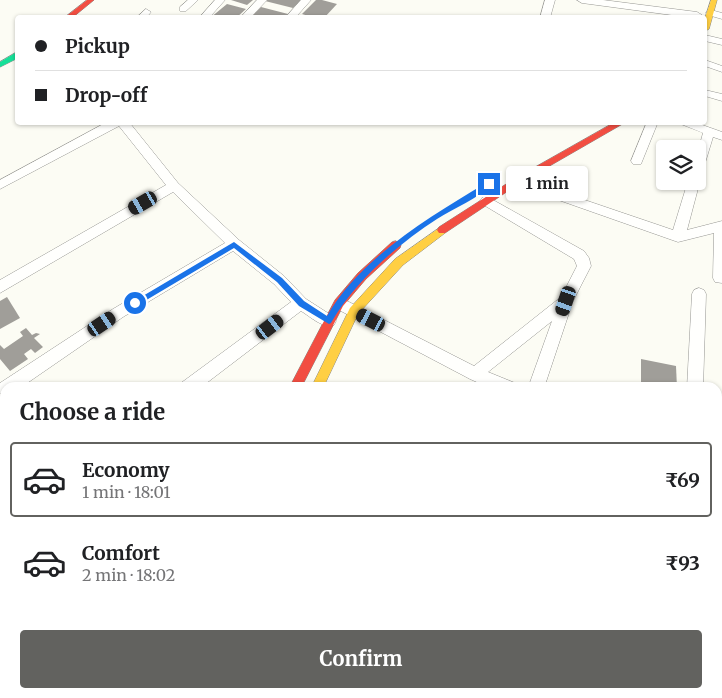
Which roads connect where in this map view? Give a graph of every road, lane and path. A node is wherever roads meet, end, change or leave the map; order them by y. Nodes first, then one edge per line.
1 (91, 0) edge
2 (193, 0) edge
3 (220, 0) edge
4 (262, 0) edge
5 (306, 0) edge
6 (550, 0) edge
7 (582, 0) edge
8 (702, 0) edge
9 (714, 0) edge
10 (183, 9) dead end
11 (648, 9) edge
12 (71, 15) edge
13 (206, 15) edge
14 (247, 15) edge
15 (292, 15) edge
16 (546, 15) edge
17 (689, 15) edge
18 (696, 15) edge
19 (716, 15) edge
20 (707, 26) edge
21 (707, 38) edge
22 (722, 42) edge
23 (15, 57) edge
24 (707, 64) edge
25 (0, 65) edge
26 (722, 69) edge
27 (707, 94) edge
28 (722, 98) edge
29 (111, 125) edge
30 (124, 125) edge
31 (592, 125) edge
32 (616, 125) edge
33 (652, 125) edge
34 (689, 125) edge
35 (709, 132) junction
36 (722, 136) edge
37 (706, 142) edge
38 (637, 161) dead end
39 (513, 177) junction
40 (0, 185) edge
41 (174, 186) junction
42 (691, 190) edge
43 (486, 201) junction
44 (721, 226) edge
45 (407, 236) dead end
46 (678, 236) junction
47 (234, 244) junction
48 (720, 278) dead end
49 (0, 287) edge
50 (699, 294) dead end
51 (566, 301) junction
52 (339, 303) junction
53 (301, 304) junction
54 (354, 312) junction
55 (329, 321) junction
56 (476, 374) junction
57 (14, 382) edge
58 (196, 382) edge
59 (298, 382) edge
60 (320, 382) edge
61 (495, 382) edge
62 (538, 382) edge
63 (695, 382) edge

1 - 12 street
2 - 10 street
3 - 13 street
4 - 14 street
5 - 15 street
6 - 16 street
7 - 11 street
8 - 18 street
9 - 19 street
11 - 17 street
19 - 20 street
21 - 22 street
23 - 25 street
24 - 26 street
27 - 28 street
29 - 40 street
30 - 41 street
31 - 39 street
32 - 39 street
33 - 38 street
34 - 35 street
35 - 36 street
35 - 37 street
39 - 43 street
39 - 46 street
41 - 47 street
41 - 49 street
42 - 46 street
43 - 51 street
43 - 54 street
44 - 46 street
44 - 48 street
45 - 52 street
47 - 53 street
47 - 57 street
50 - 63 street
51 - 56 street
51 - 62 street
52 - 54 street
52 - 55 street
53 - 55 street
53 - 58 street
54 - 56 street
54 - 60 street
55 - 59 street
56 - 61 street

